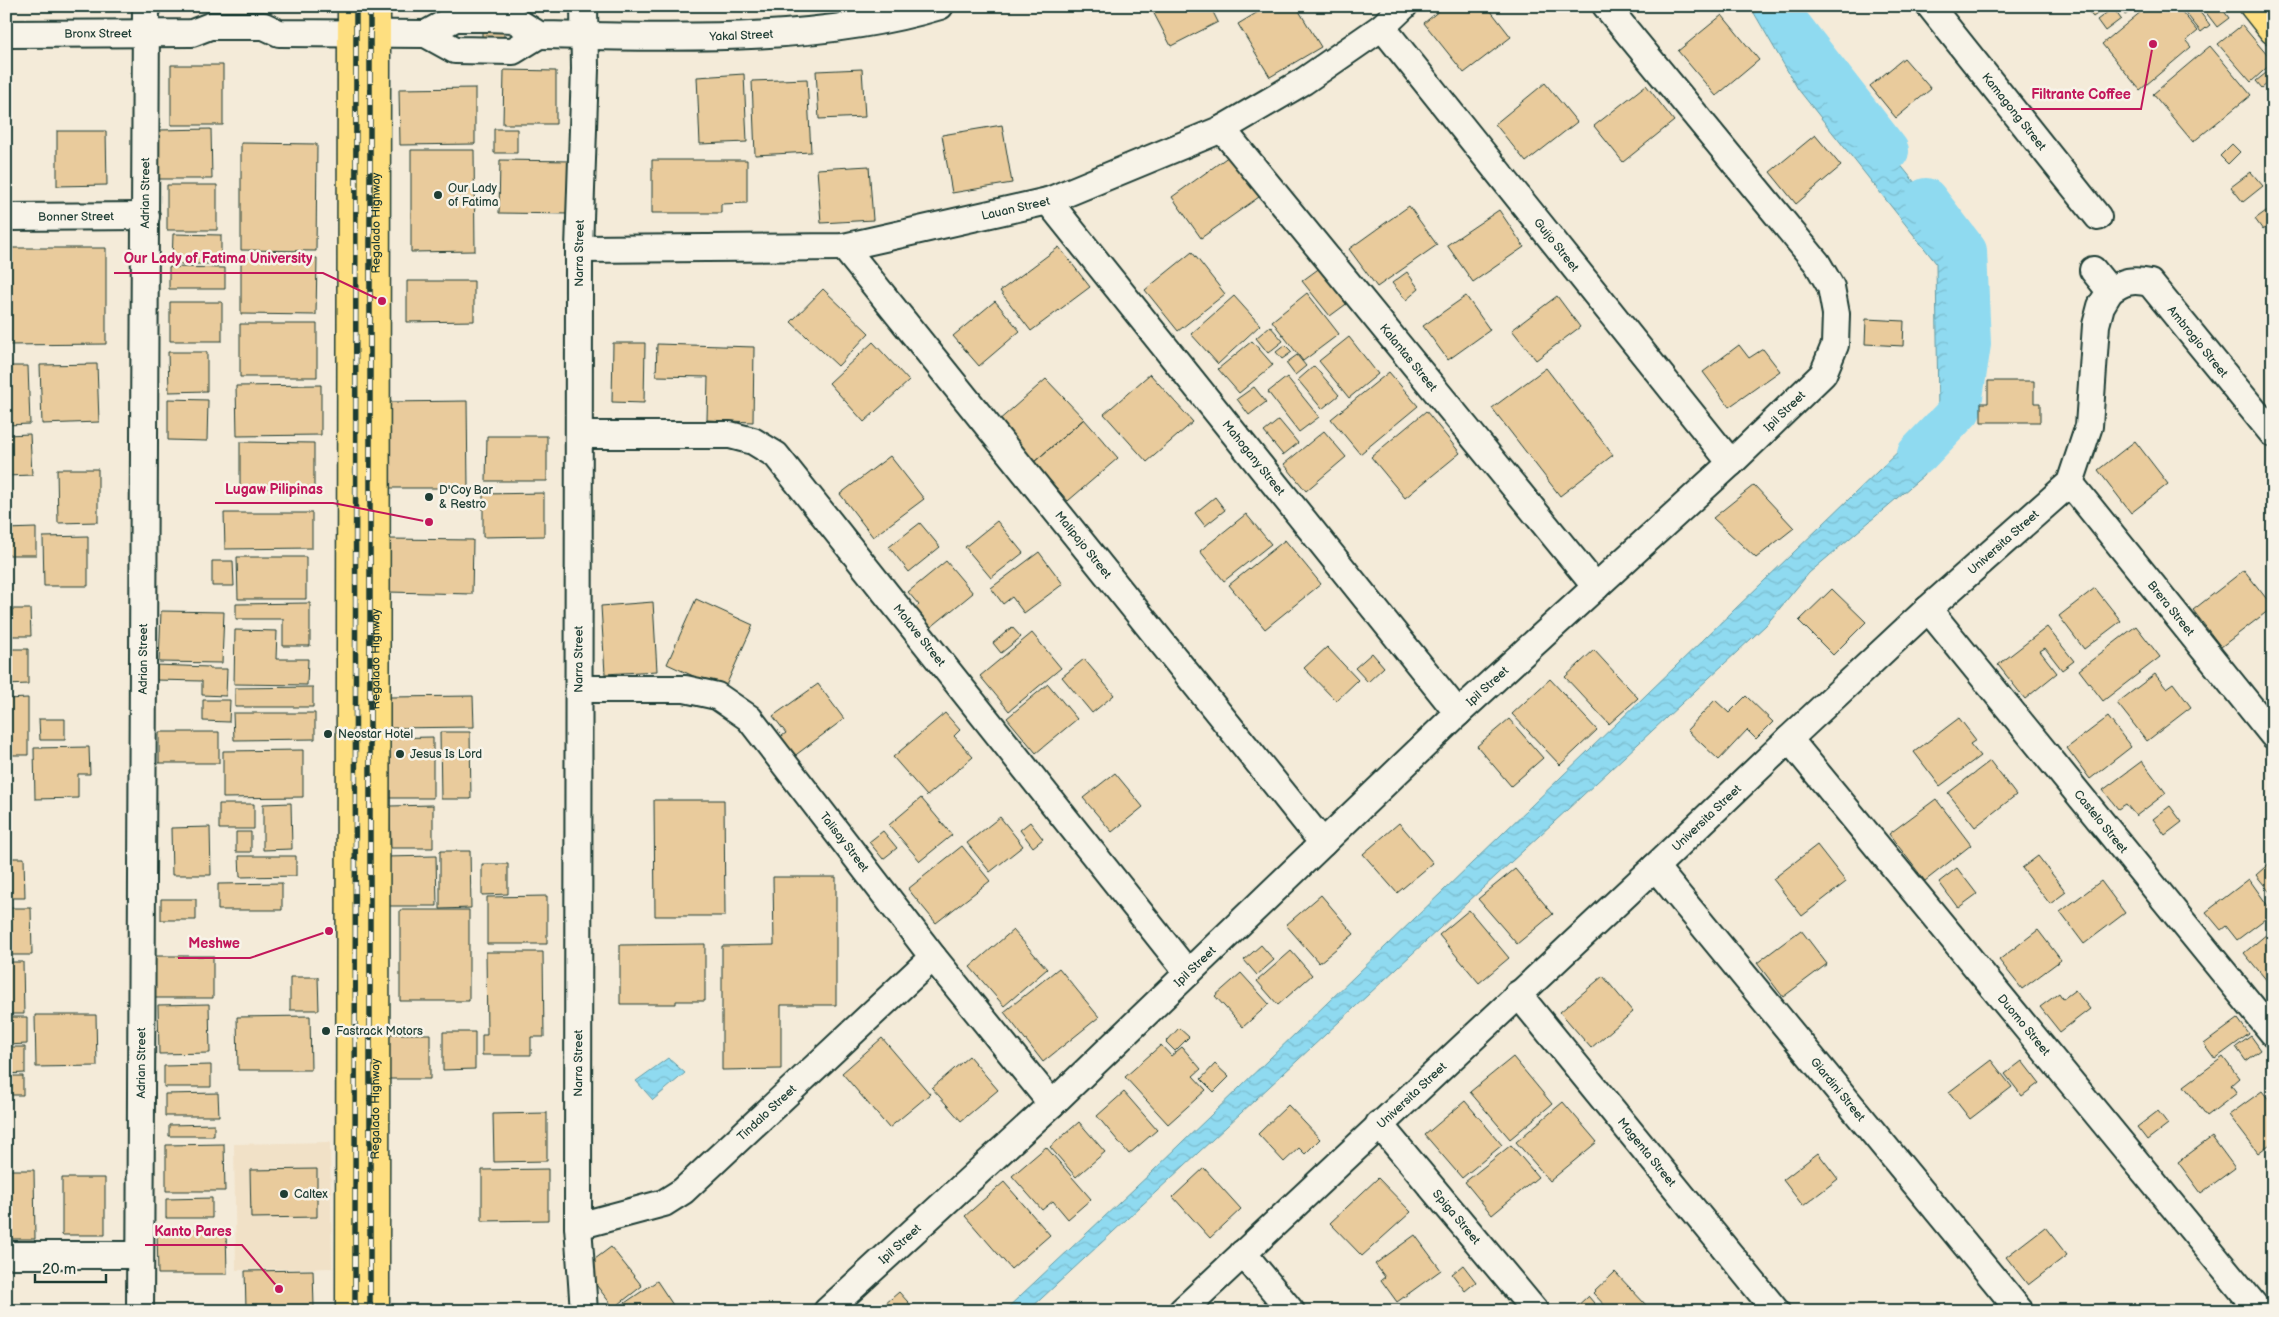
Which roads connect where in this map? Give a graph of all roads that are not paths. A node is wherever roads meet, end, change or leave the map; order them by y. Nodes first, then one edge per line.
1 (146, 6) edge
2 (352, 6) edge
3 (376, 6) edge
4 (584, 6) edge
5 (940, 6) edge
6 (1404, 6) edge
7 (1606, 6) edge
8 (1930, 6) edge
9 (2254, 6) edge
10 (1382, 27) junction
11 (2273, 30) edge
12 (146, 33) junction
13 (6, 34) edge
14 (364, 34) junction
15 (584, 36) junction
16 (1222, 129) junction
17 (1048, 201) junction
18 (146, 216) junction
19 (6, 217) edge
20 (2098, 217) dead end
21 (844, 247) junction
22 (579, 248) junction
23 (2093, 270) dead end
24 (2110, 291) junction
25 (2273, 434) edge
26 (580, 435) junction
27 (1731, 462) junction
28 (2070, 483) junction
29 (1596, 587) junction
30 (1928, 609) junction
31 (579, 689) junction
32 (1458, 713) junction
33 (2273, 734) edge
34 (1789, 739) junction
35 (1323, 843) junction
36 (1655, 868) junction
37 (933, 957) junction
38 (1188, 973) junction
39 (1518, 994) junction
40 (2273, 1033) edge
41 (1052, 1104) junction
42 (1379, 1124) junction
43 (578, 1226) junction
44 (1243, 1253) junction
45 (6, 1255) edge
46 (140, 1255) junction
47 (140, 1311) edge
48 (350, 1311) edge
49 (375, 1311) edge
50 (584, 1311) edge
51 (827, 1311) edge
52 (1182, 1311) edge
53 (1291, 1311) edge
54 (1535, 1311) edge
55 (1776, 1311) edge
56 (2020, 1311) edge
57 (2259, 1311) edge

1 - 12 street, Adrian Street
2 - 14 main road, Regalado Highway
3 - 14 main road, Regalado Highway
4 - 15 street, Narra Street
5 - 15 street, Yakal Street
6 - 10 street, Lauan Street
7 - 27 street, Ipil Street
8 - 20 street, Kamagong Street
9 - 11 main road
10 - 16 street, Lauan Street
10 - 27 street, Guijo Street
12 - 13 street, Bronx Street
12 - 14 street, Bronx Street
12 - 18 street, Adrian Street
14 - 15 street, Yakal Street
14 - 48 main road, Regalado Highway
14 - 49 main road, Regalado Highway
15 - 22 street, Narra Street
16 - 17 street, Lauan Street
16 - 29 street, Kalantas Street
17 - 21 street, Lauan Street
17 - 32 street, Mahogany Street
18 - 19 street, Bonner Street
18 - 46 street, Adrian Street
21 - 22 street, Lauan Street
21 - 35 street, Malipajo Street
22 - 26 street, Narra Street
23 - 24 street
24 - 25 street, Ambrogio Street
24 - 28 street, Universita Street
26 - 31 street, Narra Street
26 - 38 street, Molave Street
27 - 29 street, Ipil Street
28 - 30 street, Universita Street
28 - 33 street, Brera Street
29 - 32 street, Ipil Street
30 - 34 street, Universita Street
30 - 40 street, Castelo Street
31 - 37 street, Talisay Street
31 - 43 street, Narra Street
32 - 35 street, Ipil Street
34 - 36 street, Universita Street
34 - 57 street, Duomo Street
35 - 38 street, Ipil Street
36 - 39 street, Universita Street
36 - 56 street, Giardini Street
37 - 41 street, Talisay Street
37 - 43 street, Tindalo Street
38 - 41 street, Ipil Street
39 - 42 street, Universita Street
39 - 55 street, Magenta Street
41 - 51 street, Ipil Street
42 - 44 street, Universita Street
42 - 54 street, Spiga Street
43 - 50 street, Narra Street
44 - 52 street, Universita Street
44 - 53 street
45 - 46 street
46 - 47 street, Adrian Street

